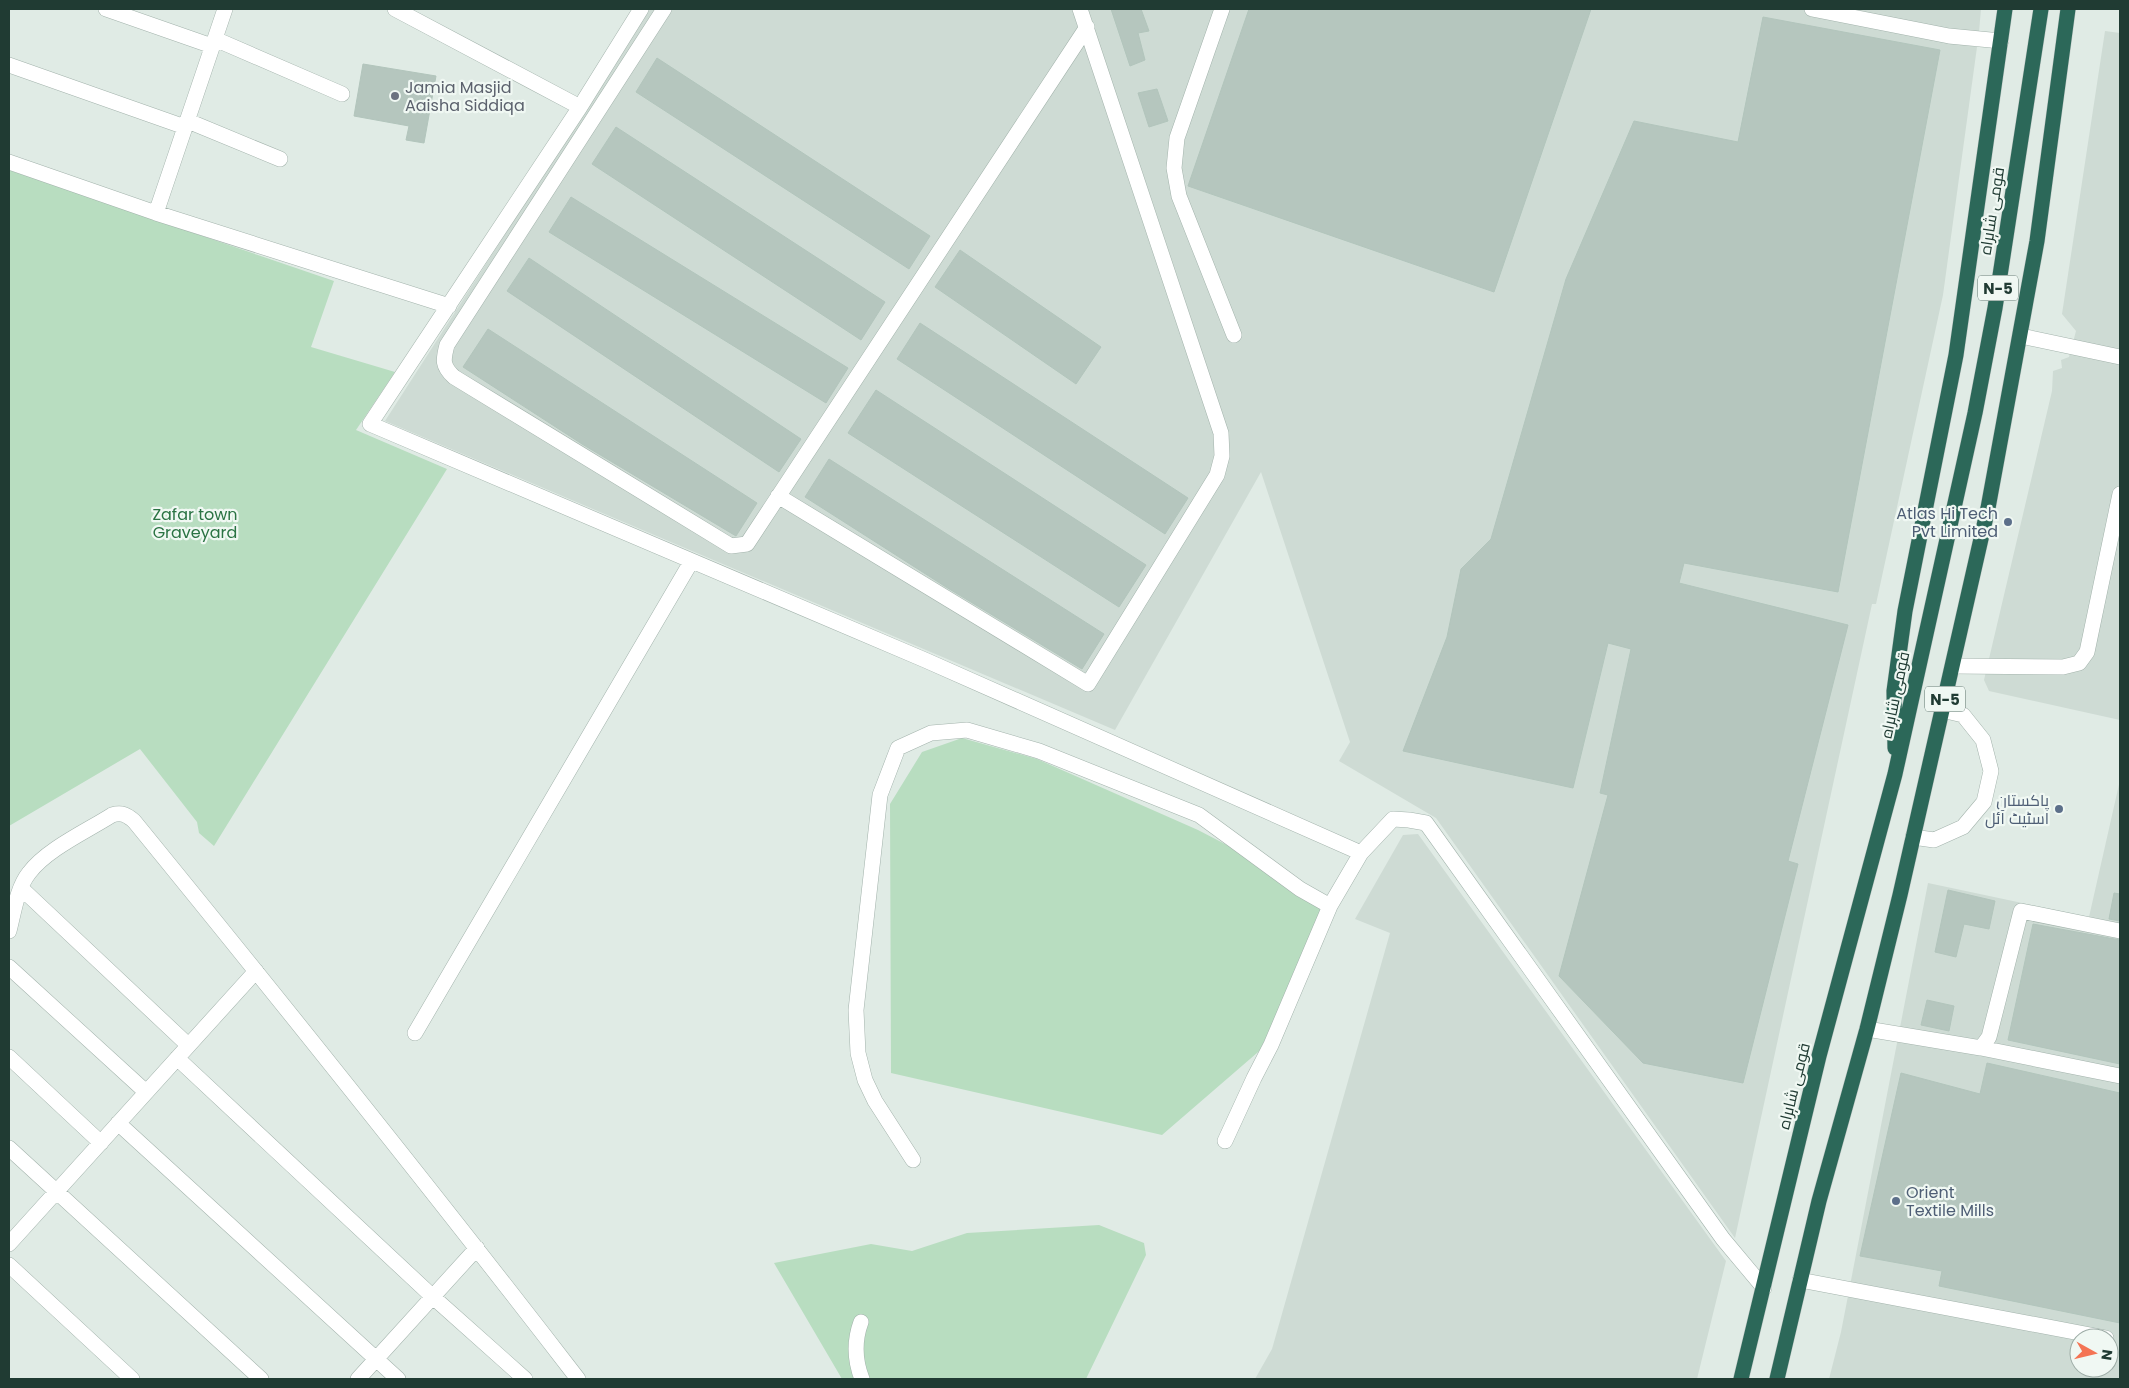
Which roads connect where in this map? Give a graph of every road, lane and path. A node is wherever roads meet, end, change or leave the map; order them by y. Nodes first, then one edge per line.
1 (106, 9) edge
2 (225, 9) edge
3 (395, 9) edge
4 (641, 9) edge
5 (664, 9) edge
6 (1080, 9) edge
7 (1222, 9) edge
8 (1812, 9) edge
9 (2005, 9) edge
10 (2041, 9) edge
11 (2068, 9) edge
12 (1087, 26) junction
13 (2001, 41) junction
14 (214, 43) junction
15 (9, 65) edge
16 (342, 94) dead end
17 (580, 108) junction
18 (186, 124) junction
19 (280, 160) dead end
20 (9, 162) edge
21 (156, 213) junction
22 (449, 306) junction
23 (1234, 335) dead end
24 (2021, 336) junction
25 (2120, 357) edge
26 (2120, 494) edge
27 (778, 496) junction
28 (691, 562) junction
29 (1954, 666) junction
30 (1942, 710) junction
31 (1895, 774) junction
32 (1913, 837) junction
33 (1361, 853) junction
34 (21, 888) junction
35 (1330, 906) junction
36 (9, 931) edge
37 (2120, 931) edge
38 (9, 967) edge
39 (256, 971) junction
40 (1867, 1029) junction
41 (415, 1033) dead end
42 (188, 1045) junction
43 (1981, 1048) junction
44 (9, 1057) edge
45 (177, 1058) junction
46 (2120, 1076) edge
47 (146, 1092) junction
48 (118, 1123) junction
49 (1225, 1141) dead end
50 (101, 1143) junction
51 (9, 1148) edge
52 (913, 1160) dead end
53 (56, 1191) junction
54 (9, 1244) edge
55 (477, 1248) junction
56 (9, 1265) edge
57 (1800, 1280) junction
58 (1764, 1288) junction
59 (432, 1297) junction
60 (861, 1322) dead end
61 (2069, 1331) edge
62 (376, 1359) junction
63 (132, 1379) edge
64 (261, 1379) edge
65 (358, 1379) edge
66 (398, 1379) edge
67 (525, 1379) edge
68 (578, 1379) edge
69 (862, 1379) edge
70 (1741, 1379) edge
71 (1777, 1379) edge

1 - 14 street
2 - 14 street
3 - 17 street
4 - 17 street
5 - 27 street
6 - 12 street
7 - 23 street
8 - 13 street
9 - 13 highway
10 - 31 highway, قومی شاہراہ / N-5
11 - 24 highway, N-5
12 - 27 street
12 - 27 street
13 - 31 highway
14 - 16 street
14 - 18 street
15 - 18 street
17 - 22 street
18 - 19 street
18 - 21 street
20 - 21 street
21 - 22 street
22 - 28 street
24 - 25 street
24 - 29 highway, N-5
26 - 29 street
28 - 33 street
28 - 41 street
29 - 30 highway, N-5
30 - 32 highway, N-5
30 - 32 street
31 - 58 highway, قومی شاہراہ / N-5
32 - 40 highway, N-5
33 - 35 street
33 - 58 street
34 - 36 street
34 - 39 street
34 - 42 street
35 - 49 street
35 - 52 street
37 - 43 street
38 - 47 street
39 - 42 street
39 - 55 street
40 - 43 street
40 - 57 highway, N-5
42 - 45 street
43 - 46 street
44 - 50 street
45 - 47 street
45 - 59 street
47 - 48 street
48 - 50 street
48 - 62 street
50 - 53 street
51 - 53 street
53 - 54 street
53 - 64 street
55 - 59 street
55 - 68 street
56 - 63 street
57 - 61 street
57 - 71 highway, N-5
58 - 70 highway, قومی شاہراہ / N-5
59 - 62 street
59 - 67 street
60 - 69 street
62 - 65 street
62 - 66 street

